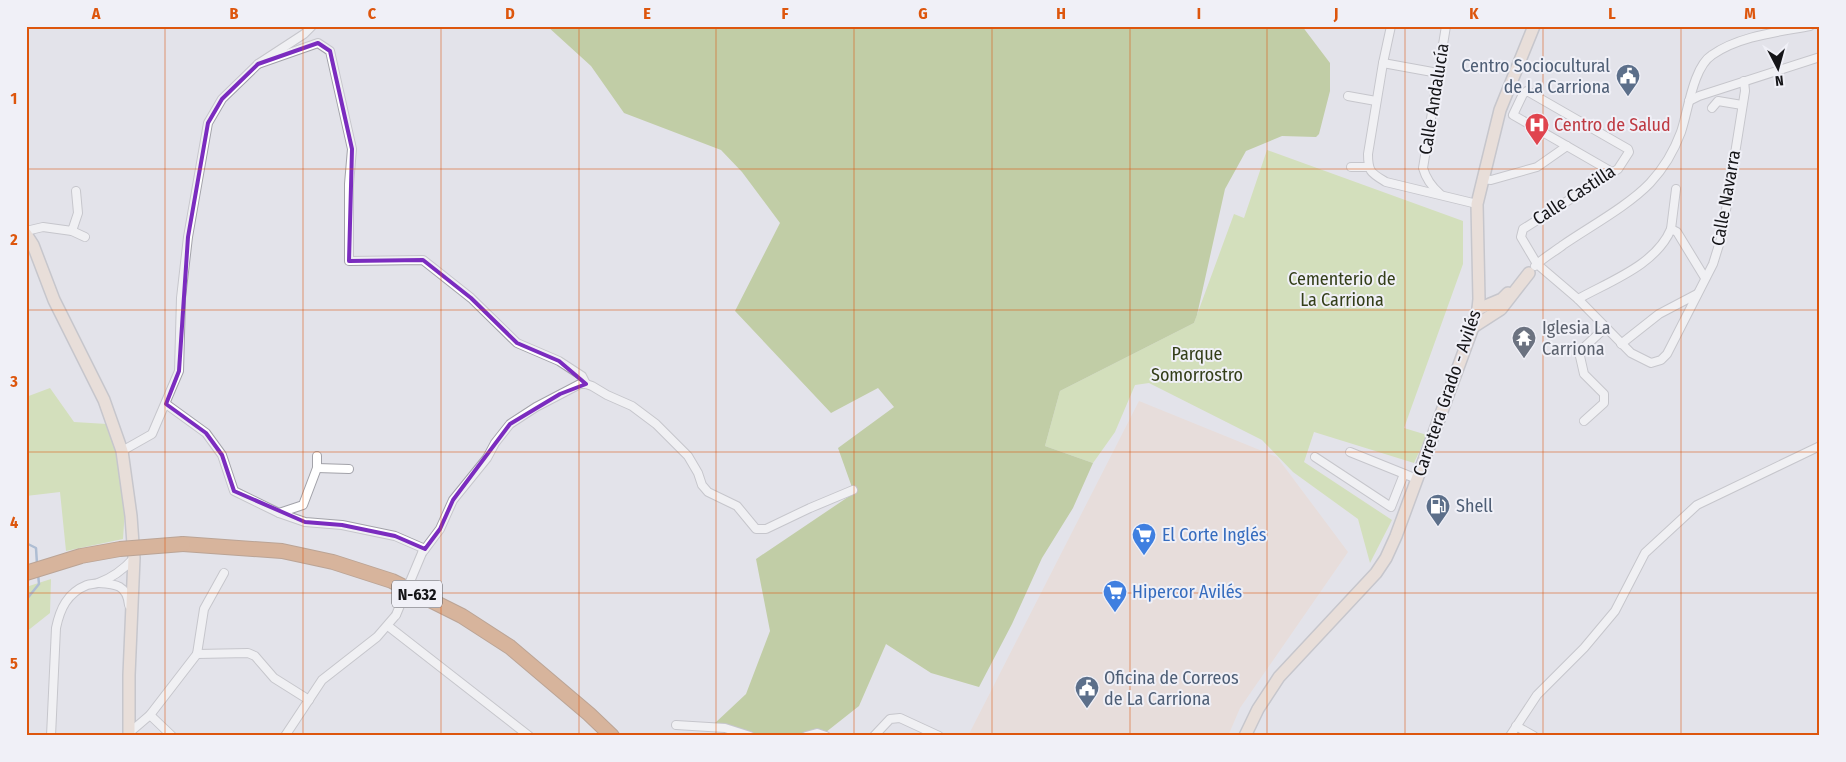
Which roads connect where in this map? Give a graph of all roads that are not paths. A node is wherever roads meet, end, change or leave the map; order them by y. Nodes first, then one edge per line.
1 (312, 26) edge
2 (1392, 26) edge
3 (1446, 26) edge
4 (1534, 26) edge
5 (1810, 26) edge
6 (1820, 57) edge
7 (1382, 63) junction
8 (258, 64) junction
9 (1438, 73) junction
10 (1744, 81) junction
11 (1348, 96) dead end
12 (1376, 101) junction
13 (1689, 101) junction
14 (1742, 105) junction
15 (1712, 108) dead end
16 (1500, 110) junction
17 (1513, 116) junction
18 (1567, 146) junction
19 (1351, 167) dead end
20 (1368, 167) junction
21 (1612, 172) junction
22 (1482, 179) junction
23 (1676, 189) dead end
24 (76, 191) dead end
25 (1441, 195) junction
26 (1477, 204) junction
27 (1671, 229) junction
28 (72, 231) junction
29 (26, 232) edge
30 (85, 237) dead end
31 (1537, 264) junction
32 (1529, 273) junction
33 (1705, 278) junction
34 (1697, 294) junction
35 (1578, 299) junction
36 (1478, 309) junction
37 (1473, 327) junction
38 (1605, 328) junction
39 (1621, 344) junction
40 (586, 384) junction
41 (166, 404) junction
42 (1584, 421) dead end
43 (1820, 446) edge
44 (122, 450) junction
45 (1350, 452) dead end
46 (317, 456) dead end
47 (1315, 457) dead end
48 (318, 468) junction
49 (349, 470) dead end
50 (1404, 474) junction
51 (1417, 479) junction
52 (853, 490) dead end
53 (279, 513) junction
54 (423, 551) junction
55 (134, 558) junction
56 (26, 573) edge
57 (224, 573) dead end
58 (99, 582) junction
59 (388, 626) junction
60 (130, 630) junction
61 (197, 654) junction
62 (310, 700) junction
63 (150, 715) junction
64 (676, 725) dead end
65 (1516, 726) junction
66 (129, 734) edge
67 (51, 736) edge
68 (172, 736) edge
69 (284, 736) edge
70 (529, 736) edge
71 (612, 736) edge
72 (750, 736) edge
73 (806, 736) edge
74 (826, 736) edge
75 (874, 736) edge
76 (939, 736) edge
77 (1245, 736) edge
78 (1510, 736) edge
79 (1534, 736) edge

1 - 8 street
2 - 7 street
3 - 9 street, Calle Andalucía
4 - 16 main road, Carretera Grado - Avilés
5 - 13 street
6 - 10 street
7 - 9 street
7 - 12 street
8 - 40 street
8 - 41 street
9 - 25 street, Calle Andalucía
10 - 13 street
10 - 14 street, Calle Navarra
11 - 12 street
12 - 20 street
13 - 31 street
14 - 15 street
14 - 33 street, Calle Navarra
16 - 17 street
16 - 22 main road, Carretera Grado - Avilés
17 - 18 street
17 - 21 street, Calle Castilla
18 - 21 street
18 - 22 street
19 - 20 street
20 - 25 street
21 - 31 street, Calle Castilla
22 - 26 main road, Carretera Grado - Avilés
23 - 27 street
24 - 28 street
25 - 26 street
26 - 36 main road, Carretera Grado - Avilés
27 - 33 street
27 - 35 street
28 - 29 street
28 - 30 street
29 - 44 main road
31 - 32 street
31 - 35 street, Calle Castilla
32 - 36 main road
32 - 37 main road
33 - 34 street, Calle Navarra
34 - 39 street
34 - 39 street, Calle Navarra
35 - 38 street, Calle Navarra
36 - 37 main road, Carretera Grado - Avilés
37 - 51 main road, Carretera Grado - Avilés
38 - 39 street, Calle Navarra
38 - 42 street
40 - 52 street
40 - 54 street
41 - 44 street
41 - 53 street
43 - 65 street
44 - 55 main road
45 - 50 street
46 - 48 street
47 - 50 street
48 - 49 street
48 - 53 street
50 - 51 street
51 - 77 main road, Carretera Grado - Avilés
53 - 54 street
54 - 59 street, bridge
55 - 58 street
55 - 60 main road
56 - 71 highway, N-632, bridge
57 - 61 street
58 - 60 street
58 - 67 street
59 - 62 street
59 - 70 street
60 - 66 main road
61 - 62 street
61 - 63 street
62 - 69 street
63 - 66 street
63 - 68 street
64 - 72 street
65 - 78 street
65 - 79 street
73 - 74 street
75 - 76 street

